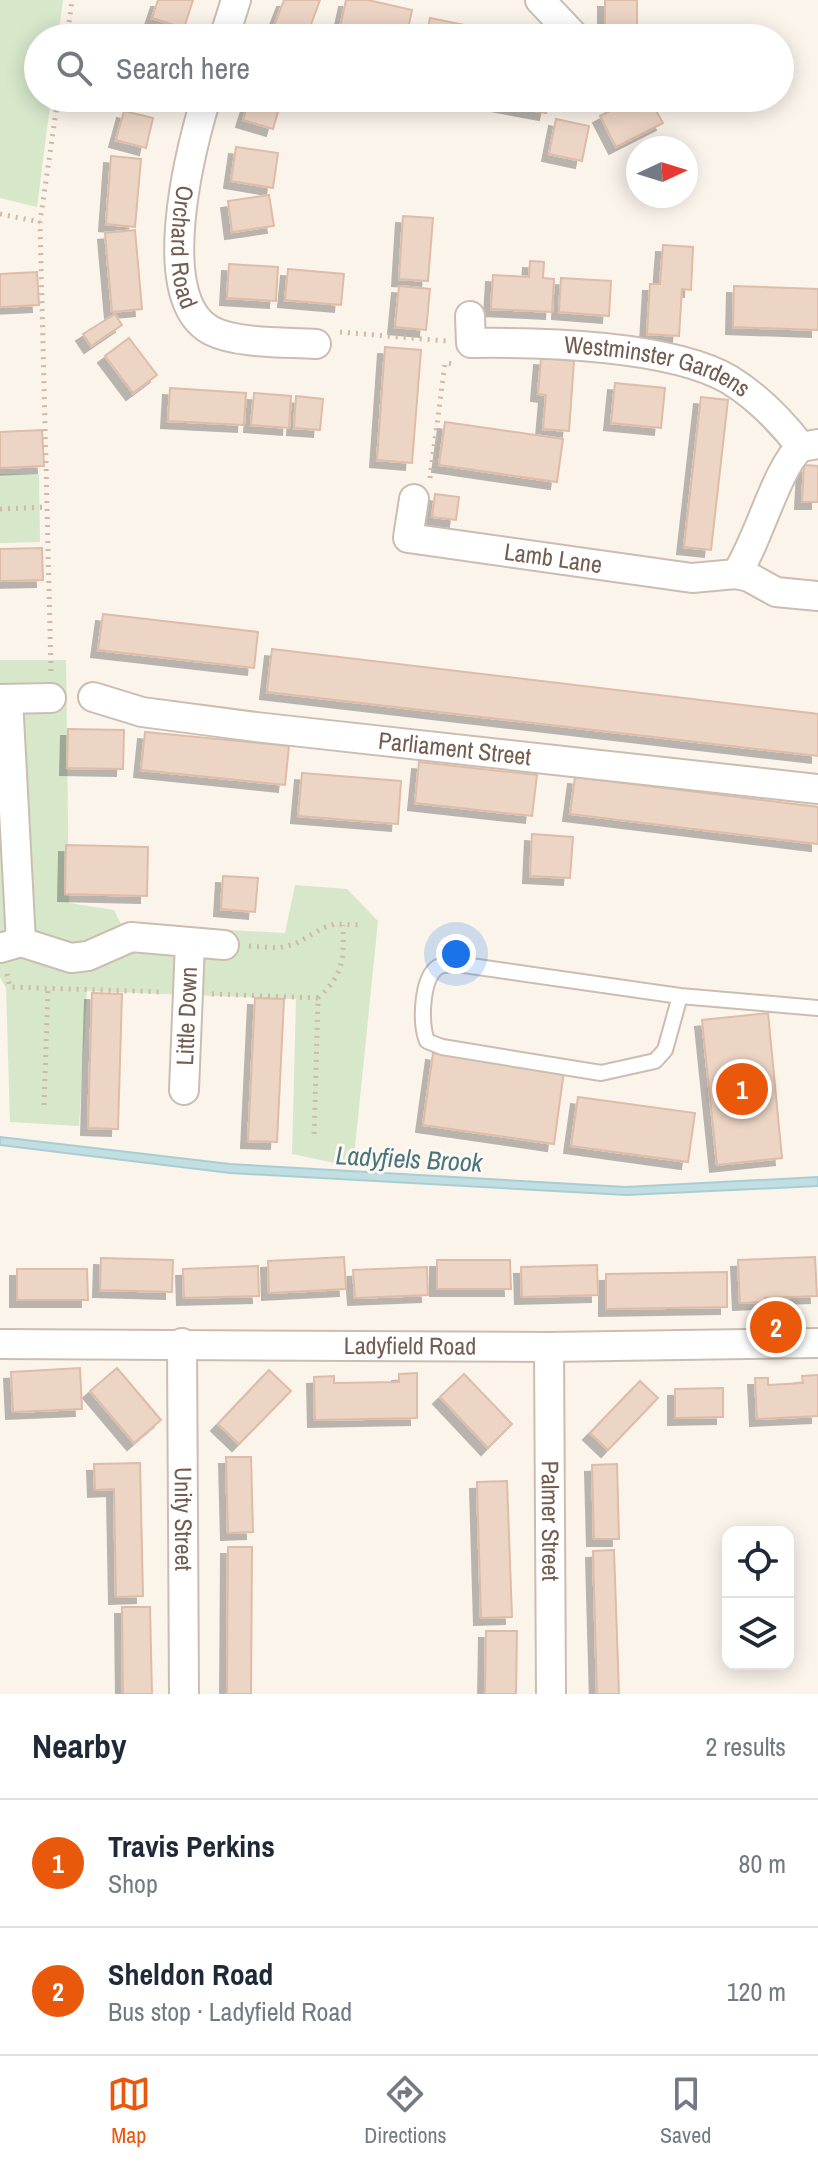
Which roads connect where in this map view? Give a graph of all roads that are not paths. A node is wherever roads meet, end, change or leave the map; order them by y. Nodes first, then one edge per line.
1 (236, 0) edge
2 (540, 0) edge
3 (228, 24) edge
4 (563, 24) edge
5 (202, 112) edge
6 (471, 342) road end
7 (316, 344) road end
8 (810, 446) edge
9 (414, 499) road end
10 (736, 574) junction
11 (818, 596) edge
12 (93, 697) dead end
13 (51, 698) road end
14 (4, 699) edge
15 (818, 789) edge
16 (190, 943) junction
17 (11, 945) edge
18 (224, 945) road end
19 (680, 996) junction
20 (818, 1008) edge
21 (184, 1090) dead end
22 (182, 1343) junction
23 (818, 1343) edge
24 (0, 1344) edge
25 (549, 1347) junction
26 (184, 1694) edge
27 (551, 1694) edge

1 - 3 street
2 - 4 street
5 - 7 street, Orchard Road
6 - 8 street, Westminster Gardens
8 - 10 street
9 - 10 street, Lamb Lane
10 - 11 street, Lamb Lane
12 - 15 street, Parliament Street
13 - 14 street
14 - 17 street, Little Down
16 - 17 street, Little Down
16 - 18 street, Little Down
16 - 21 street, Little Down
19 - 19 lane
19 - 20 lane
22 - 24 street, Ladyfield Road
22 - 25 street, Ladyfield Road
22 - 26 street, Unity Street
23 - 25 street, Ladyfield Road
25 - 27 street, Palmer Street

